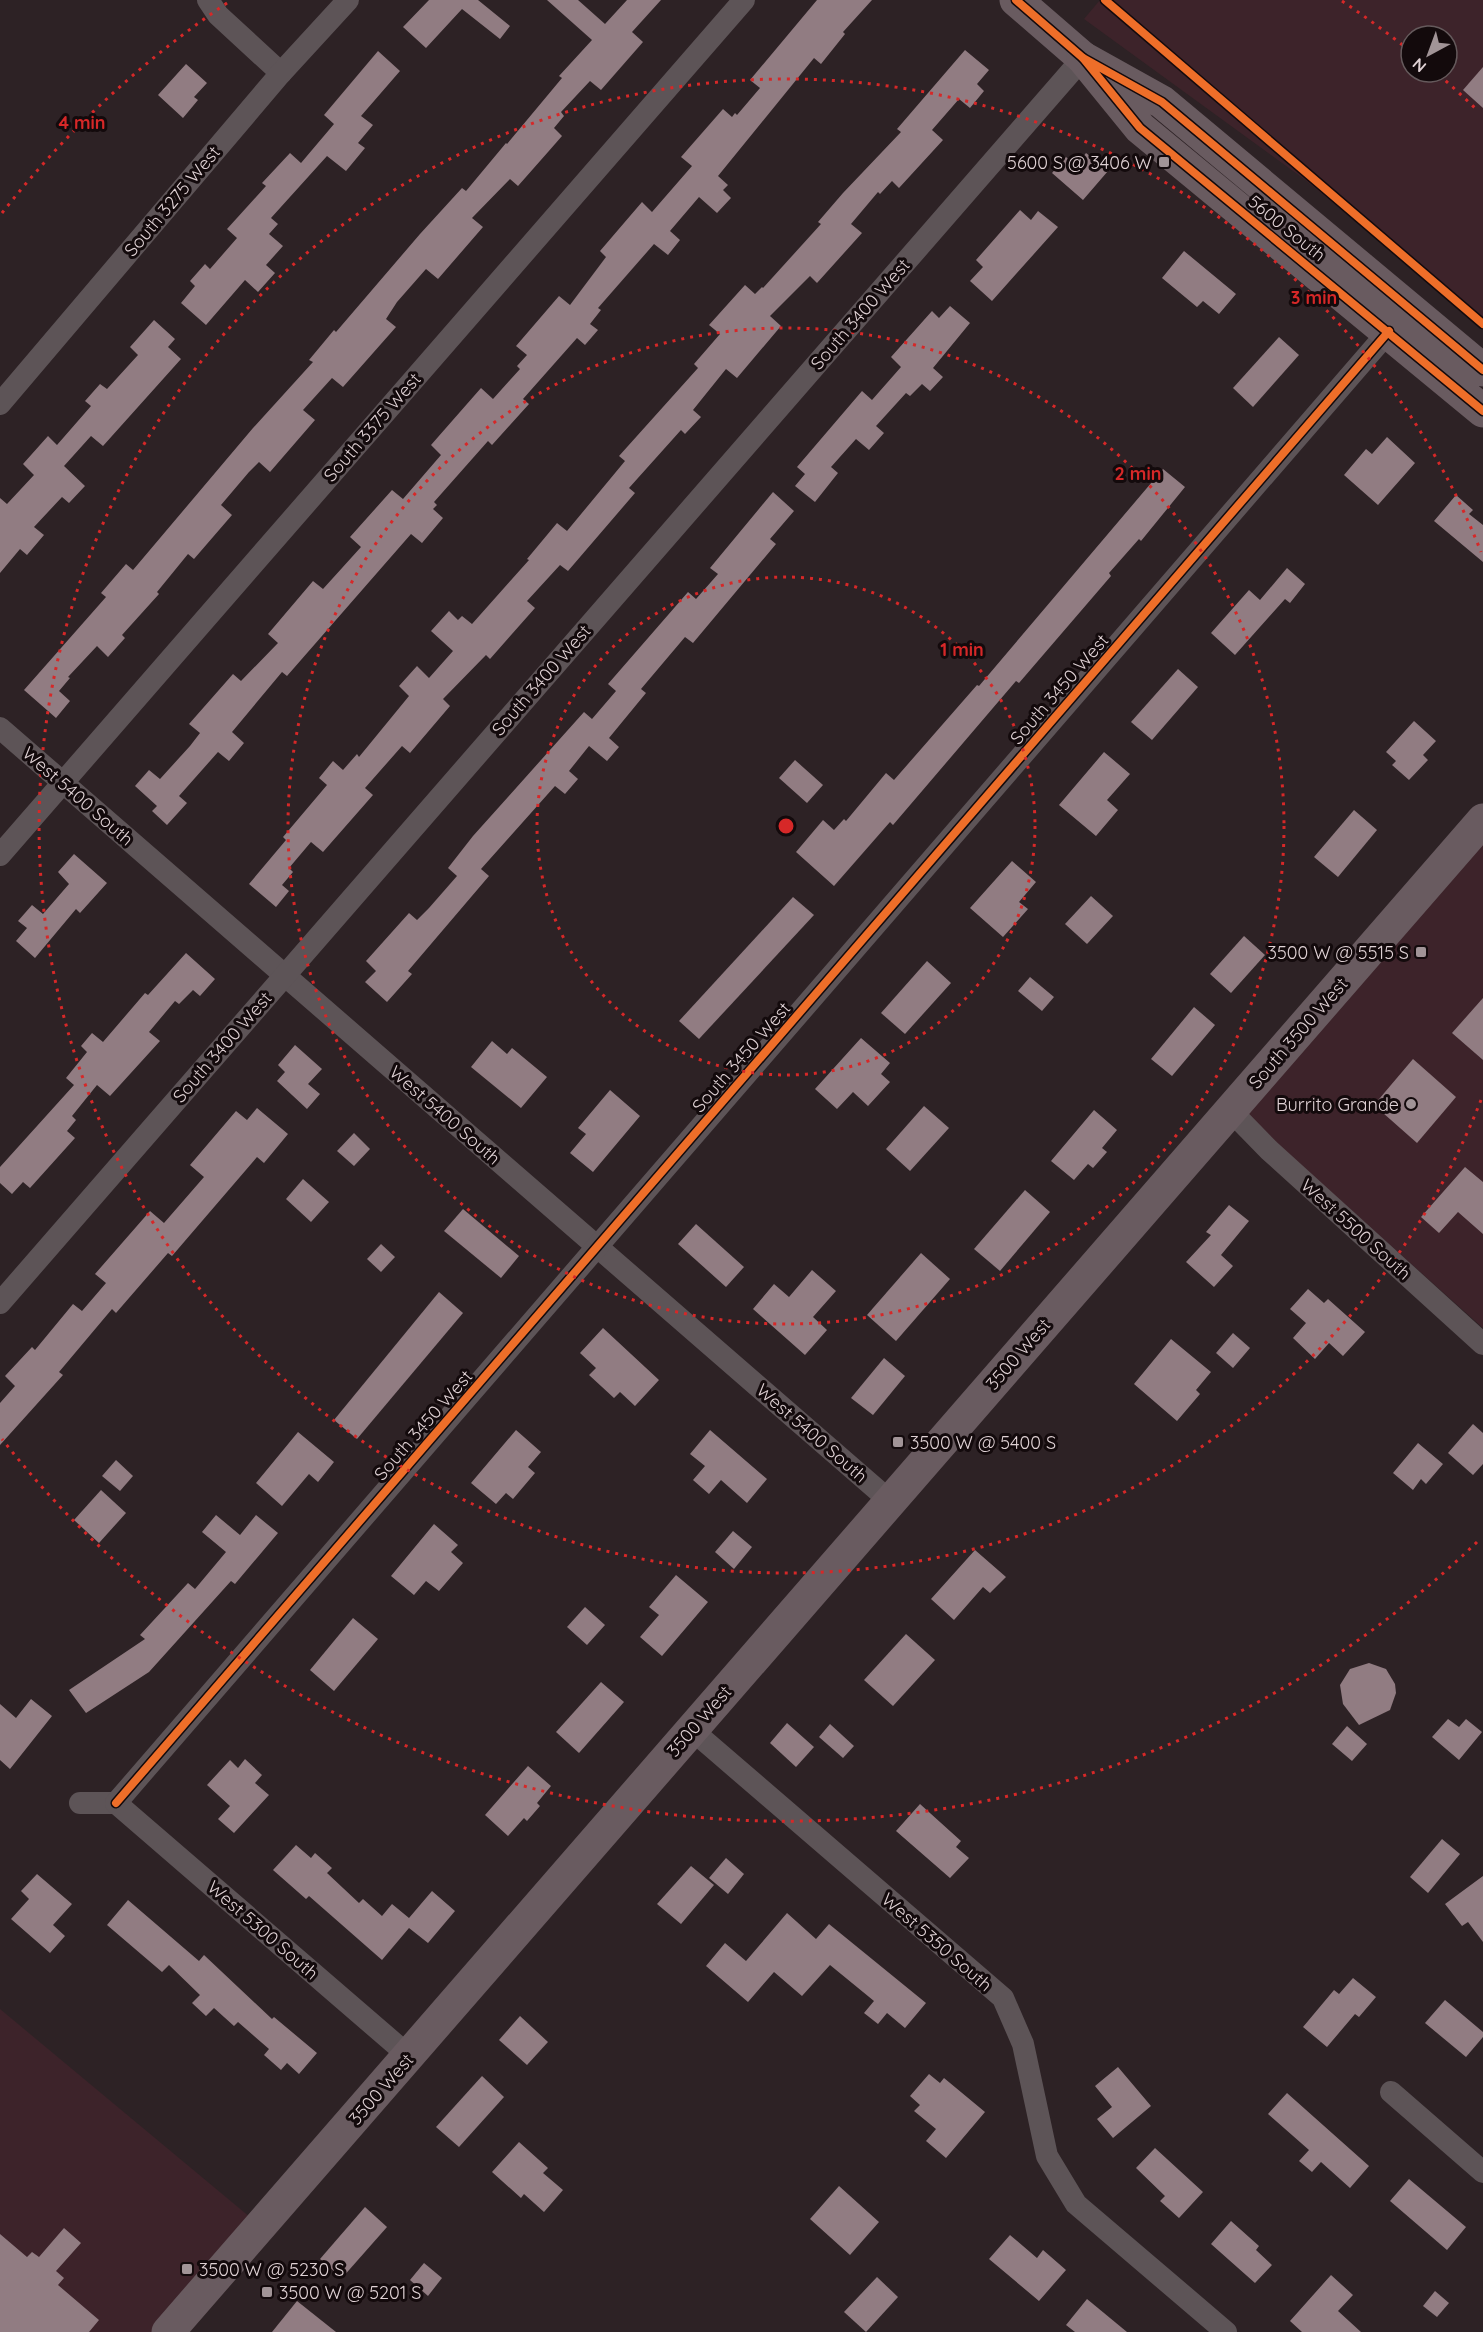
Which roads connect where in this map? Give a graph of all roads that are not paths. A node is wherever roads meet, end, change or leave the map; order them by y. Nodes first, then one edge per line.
1 (207, 0) edge
2 (348, 0) edge
3 (744, 0) edge
4 (1016, 0) edge
5 (1083, 58) junction
6 (281, 73) junction
7 (1389, 331) junction
8 (1483, 370) edge
9 (0, 404) edge
10 (1483, 411) edge
11 (0, 728) edge
12 (63, 782) junction
13 (1483, 820) edge
14 (0, 855) edge
15 (284, 975) junction
16 (1231, 1111) junction
17 (597, 1247) junction
18 (0, 1303) edge
19 (1483, 1344) edge
20 (890, 1501) junction
21 (692, 1730) junction
22 (80, 1803) dead end
23 (116, 1803) junction
24 (409, 2056) junction
25 (1391, 2092) dead end
26 (1483, 2172) edge
27 (174, 2330) edge
28 (1226, 2332) edge

1 - 6 street
2 - 6 street, South 3275 West
3 - 12 street, South 3375 West
4 - 5 main road, 5600 South
5 - 7 main road, 5600 South
5 - 8 main road, 5600 South
5 - 15 street, South 3400 West
6 - 9 street, South 3275 West
7 - 10 main road, 5600 South
7 - 17 street, South 3450 West
11 - 12 street, West 5400 South
12 - 14 street, South 3375 West
12 - 15 street, West 5400 South
13 - 16 main road, South 3500 West
15 - 17 street, West 5400 South
15 - 18 street, South 3400 West
16 - 19 street, West 5500 South
16 - 20 main road, 3500 West
17 - 20 street, West 5400 South
17 - 23 street, South 3450 West
20 - 21 main road, 3500 West
21 - 24 main road, 3500 West
21 - 28 street, West 5350 South
22 - 23 street
23 - 24 street, West 5300 South
24 - 27 main road, 3500 West
25 - 26 street

